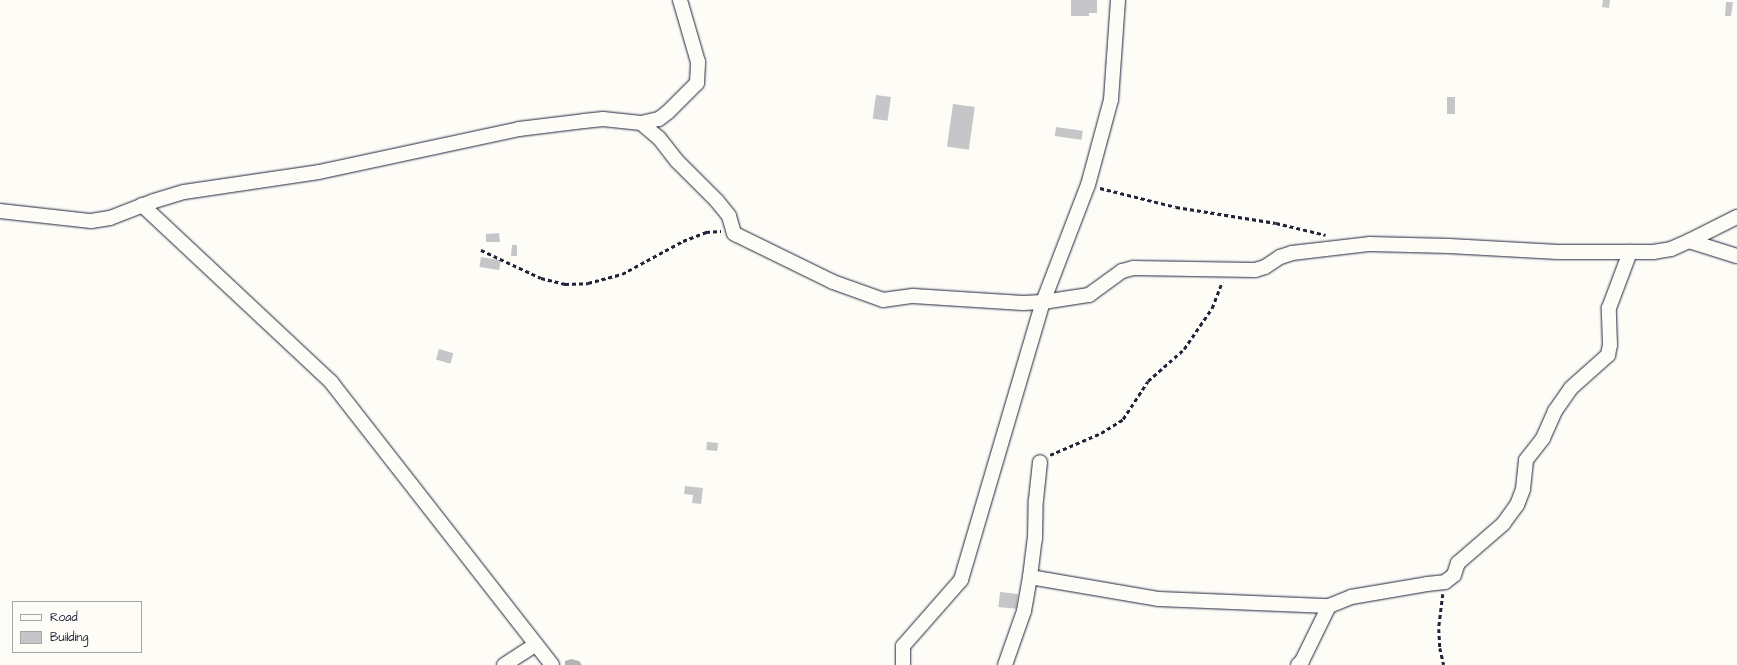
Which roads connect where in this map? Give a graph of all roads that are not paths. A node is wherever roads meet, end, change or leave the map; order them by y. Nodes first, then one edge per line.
1 (680, 0) edge
2 (1118, 0) edge
3 (641, 123) junction
4 (142, 205) junction
5 (0, 211) edge
6 (1737, 217) edge
7 (1689, 241) junction
8 (1630, 252) junction
9 (1737, 256) edge
10 (1043, 302) junction
11 (1040, 462) road end
12 (1030, 577) junction
13 (1329, 606) junction
14 (536, 644) junction
15 (504, 665) edge
16 (552, 665) edge
17 (903, 665) edge
18 (1005, 665) edge
19 (1298, 665) edge

1 - 3 street
2 - 10 street
3 - 4 street
3 - 10 street
4 - 5 street
4 - 14 street
6 - 7 street
7 - 8 street
7 - 9 street
8 - 10 street
8 - 13 street
10 - 17 street
11 - 12 street
12 - 13 street
12 - 18 street
13 - 19 street
14 - 15 street
14 - 16 street

